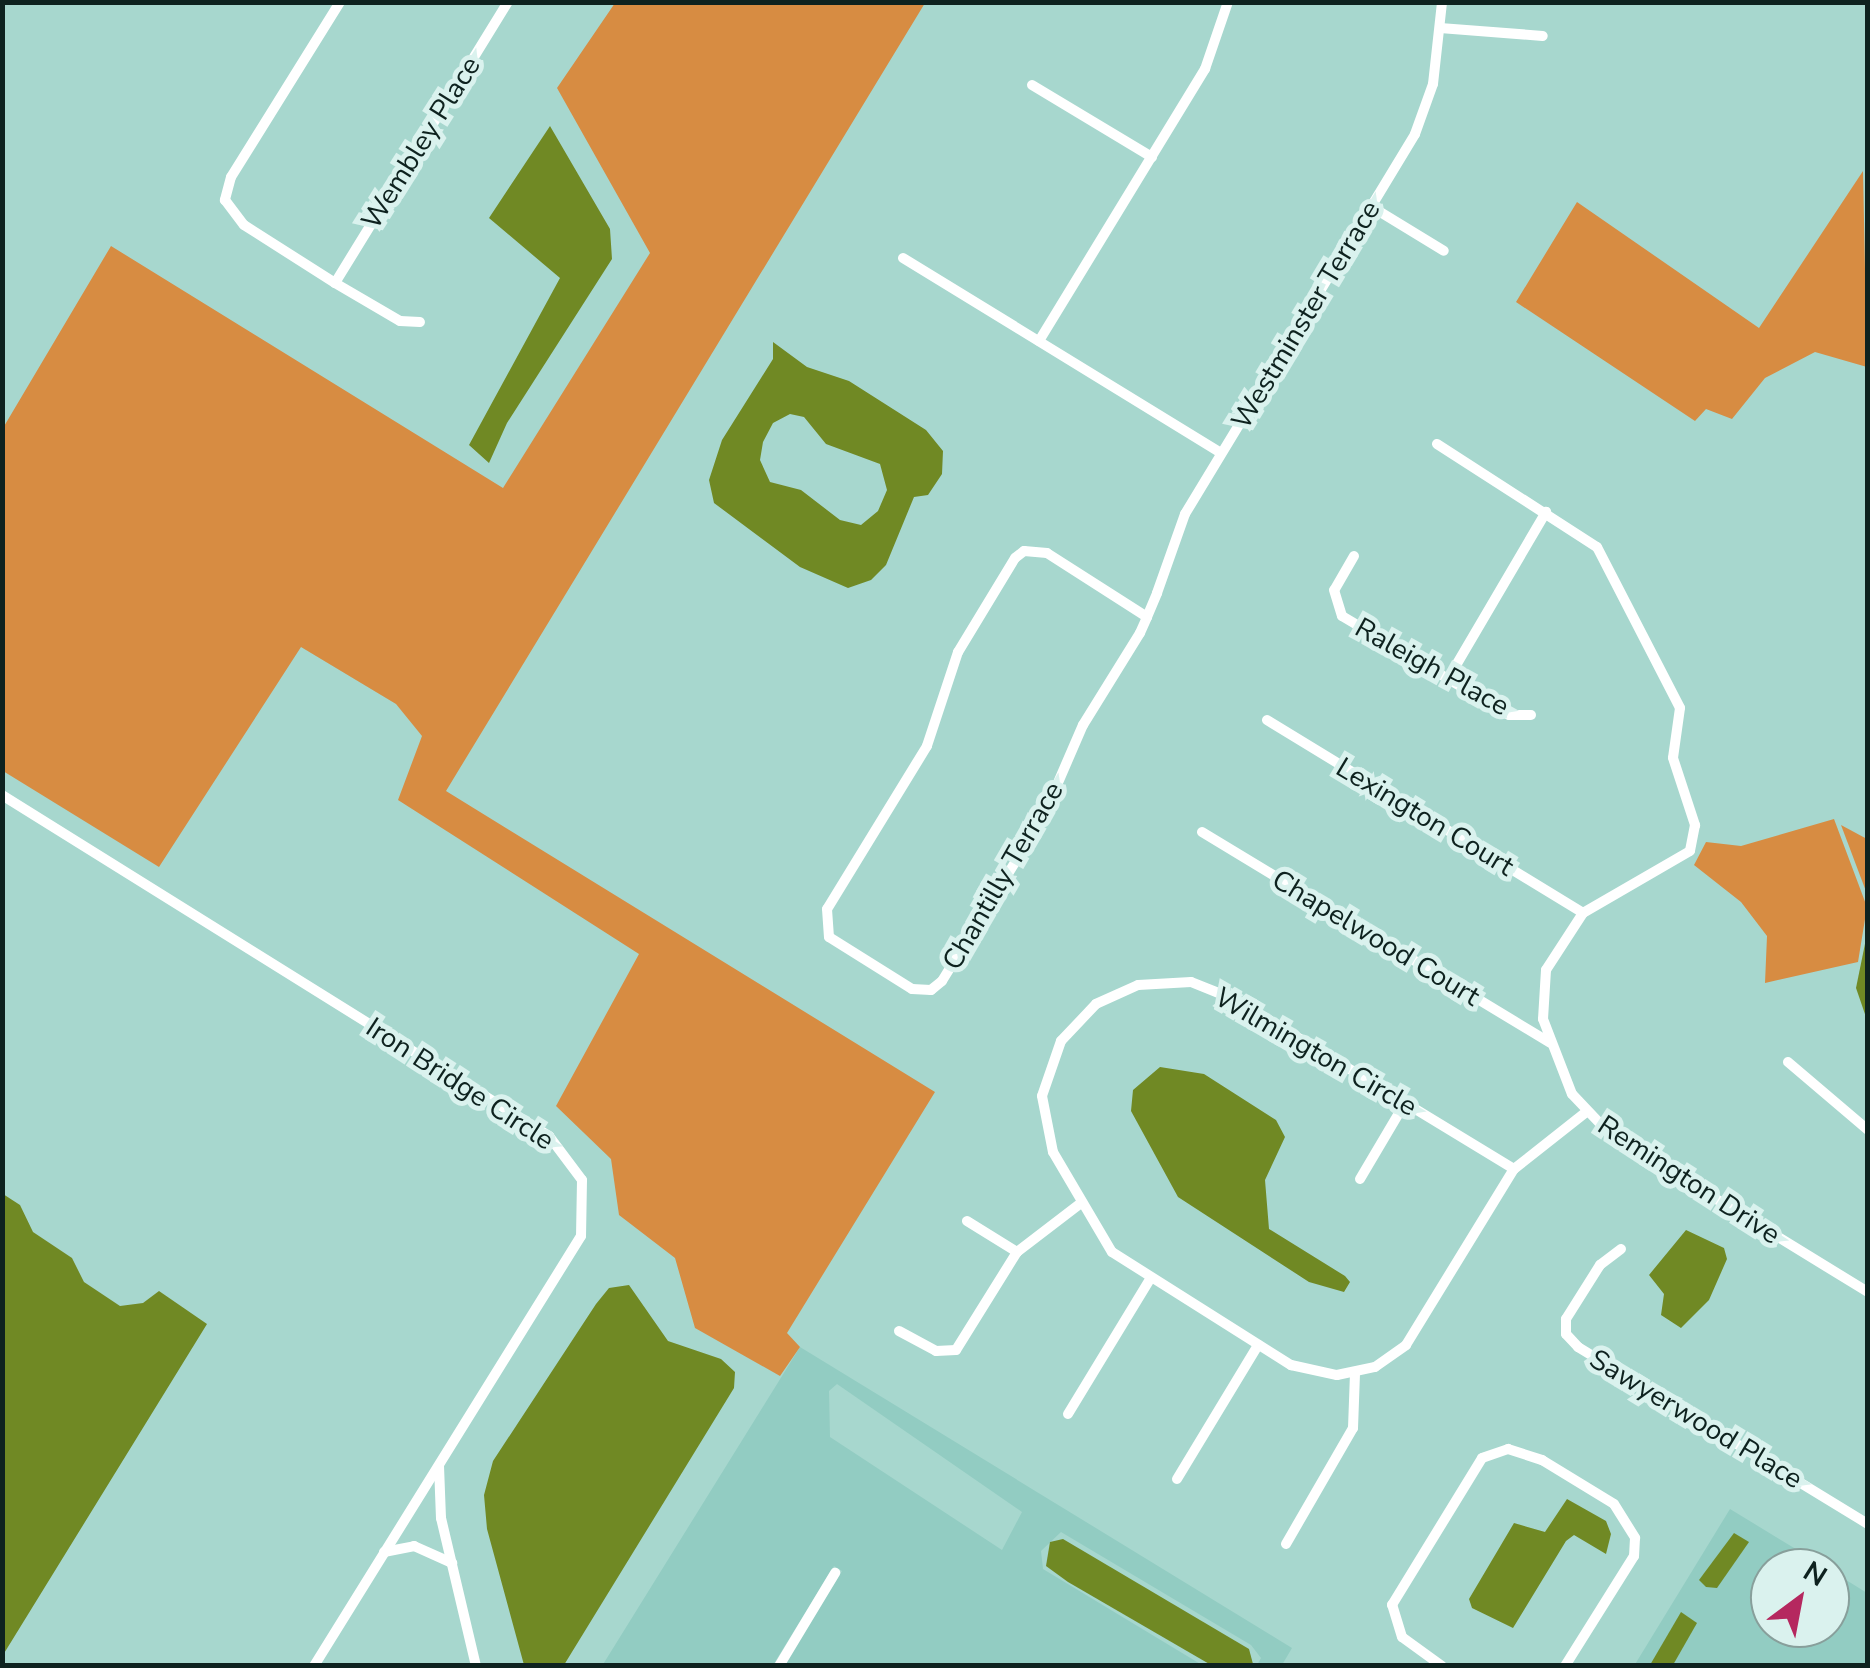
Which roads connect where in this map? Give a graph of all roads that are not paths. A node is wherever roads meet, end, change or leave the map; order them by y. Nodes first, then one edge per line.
1 (340, 2) edge
2 (508, 2) edge
3 (1228, 2) edge
4 (1442, 2) edge
5 (1440, 28) junction
6 (1543, 36) dead end
7 (1032, 86) dead end
8 (1152, 157) junction
9 (1372, 206) junction
10 (1444, 251) dead end
11 (904, 258) dead end
12 (334, 283) junction
13 (420, 322) dead end
14 (1038, 342) junction
15 (1437, 444) dead end
16 (1221, 453) junction
17 (1546, 512) junction
18 (1354, 556) dead end
19 (1147, 616) junction
20 (1448, 679) junction
21 (1531, 715) dead end
22 (1267, 720) dead end
23 (2, 795) edge
24 (1202, 832) dead end
25 (1583, 913) junction
26 (1550, 1043) junction
27 (1788, 1062) dead end
28 (1405, 1103) junction
29 (1585, 1112) junction
30 (1868, 1130) edge
31 (1514, 1169) junction
32 (1360, 1179) dead end
33 (1081, 1204) junction
34 (967, 1221) dead end
35 (1622, 1249) dead end
36 (1017, 1252) junction
37 (1150, 1279) junction
38 (1868, 1292) edge
39 (899, 1331) dead end
40 (1258, 1344) junction
41 (1355, 1372) junction
42 (1068, 1414) dead end
43 (439, 1463) junction
44 (1178, 1479) dead end
45 (1868, 1524) edge
46 (1286, 1544) dead end
47 (384, 1552) junction
48 (452, 1564) junction
49 (835, 1573) dead end
50 (314, 1666) edge
51 (476, 1666) edge
52 (779, 1666) edge
53 (1442, 1666) edge
54 (1565, 1666) edge

1 - 12 street
2 - 12 street, Wembley Place
3 - 8 street
4 - 5 street, Westminster Terrace
5 - 6 street
5 - 9 street, Westminster Terrace
7 - 8 street
8 - 14 street
9 - 10 street
9 - 16 street, Westminster Terrace
11 - 14 street, Westminster Terrace
12 - 13 street
14 - 16 street, Westminster Terrace
15 - 17 street, Remington Drive
16 - 19 street, Chantilly Terrace
17 - 20 street
17 - 25 street, Remington Drive
18 - 20 street, Raleigh Place
19 - 19 street, Chantilly Terrace
20 - 21 street, Raleigh Place
22 - 25 street, Lexington Court
23 - 43 street, Iron Bridge Circle
24 - 26 street, Chapelwood Court
25 - 26 street, Remington Drive
26 - 29 street, Remington Drive
27 - 30 street
28 - 31 street, Wilmington Circle
28 - 32 street
28 - 33 street, Wilmington Circle
29 - 31 street
29 - 38 street, Remington Drive
31 - 41 street
33 - 36 street
33 - 37 street, Wilmington Circle
34 - 36 street
35 - 45 street, Sawyerwood Place
36 - 39 street
37 - 40 street, Wilmington Circle
37 - 42 street
40 - 41 street, Wilmington Circle
40 - 44 street
41 - 46 street
43 - 47 street, Iron Bridge Circle
43 - 48 street
47 - 48 street
47 - 50 street, Iron Bridge Circle
48 - 51 street
49 - 52 street
53 - 54 street

